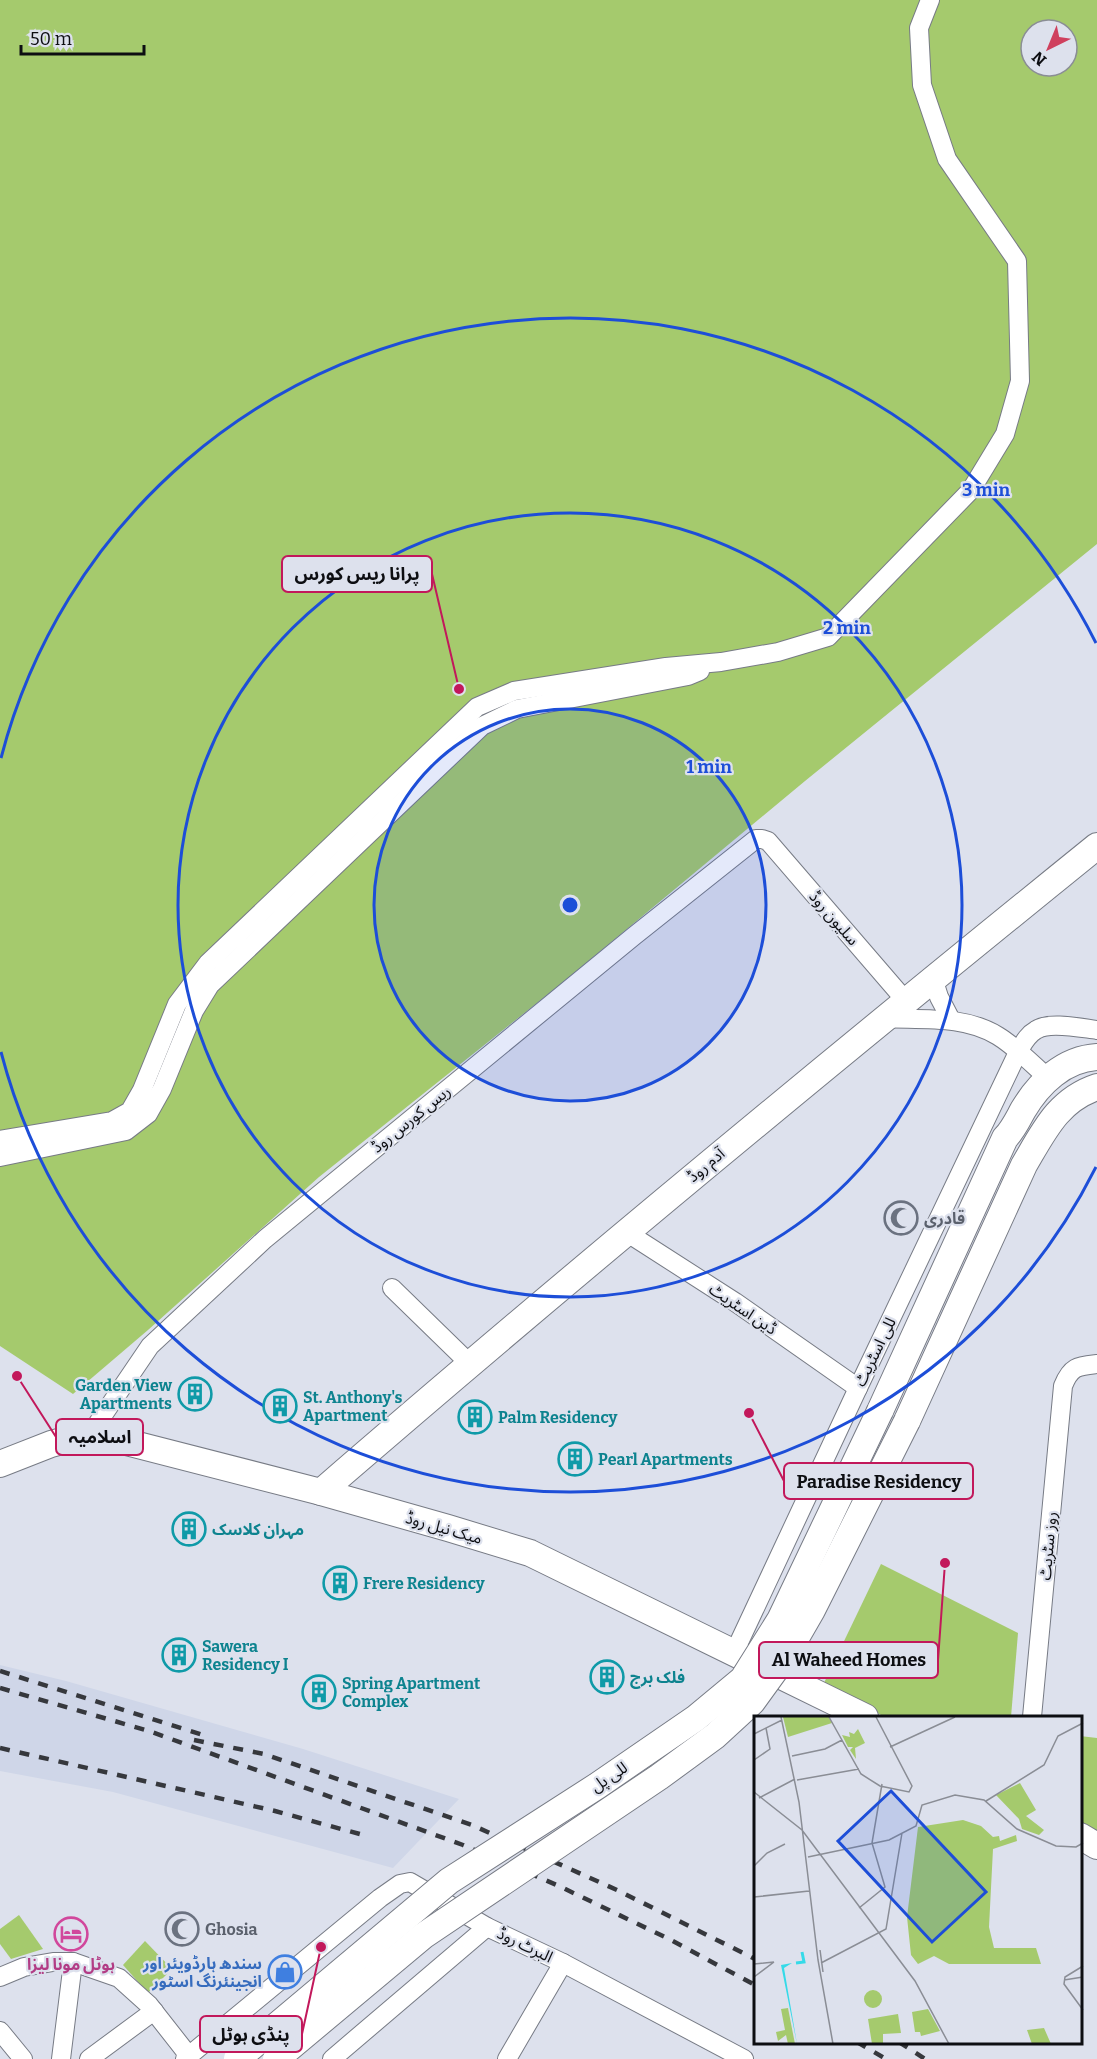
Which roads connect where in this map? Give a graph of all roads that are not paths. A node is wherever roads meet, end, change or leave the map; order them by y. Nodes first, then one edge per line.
1 (930, 0) edge
2 (721, 662) junction
3 (762, 838) joint
4 (1097, 846) edge
5 (933, 978) junction
6 (905, 1000) junction
7 (883, 1018) junction
8 (951, 1020) junction
9 (1097, 1030) edge
10 (1018, 1052) junction
11 (1097, 1057) edge
12 (1048, 1078) junction
13 (1097, 1087) edge
14 (0, 1140) edge
15 (0, 1157) edge
16 (626, 1232) junction
17 (392, 1288) dead end
18 (469, 1363) junction
19 (1097, 1364) edge
20 (858, 1388) junction
21 (91, 1433) junction
22 (0, 1464) edge
23 (321, 1492) junction
24 (734, 1653) junction
25 (863, 1716) edge
26 (1032, 1716) edge
27 (1082, 1837) edge
28 (1097, 1846) edge
29 (487, 1927) junction
30 (73, 1962) junction
31 (563, 1963) junction
32 (0, 1977) edge
33 (154, 2011) junction
34 (0, 2031) edge
35 (187, 2058) edge
36 (737, 2058) edge
37 (22, 2059) edge
38 (61, 2059) edge
39 (89, 2059) edge
40 (237, 2059) edge
41 (276, 2059) edge
42 (332, 2059) edge
43 (507, 2059) edge

1 - 2 street
2 - 14 street
2 - 15 street
3 - 6 street, سلیون روڈ
3 - 21 street, ریس کورس روڈ
4 - 5 main road, آدم روڈ
5 - 6 main road, آدم روڈ
5 - 8 street
6 - 7 main road, آدم روڈ
7 - 8 street
7 - 16 main road, آدم روڈ
8 - 10 street
9 - 10 street, للی اسٹریٹ
10 - 12 street
10 - 20 street, للی اسٹریٹ
11 - 12 main road
12 - 40 main road, للی پل, bridge
13 - 41 main road, للی پل, bridge
16 - 18 main road, آدم روڈ
16 - 20 street, ڈین اسٹریٹ
17 - 18 street
18 - 23 main road, آدم روڈ
19 - 26 street, روز سٹریٹ
20 - 24 street, للی اسٹریٹ
21 - 22 main road, میک نیل روڈ
21 - 23 main road, میک نیل روڈ
23 - 24 main road, میک نیل روڈ
24 - 25 main road, میک نیل روڈ
27 - 28 main road
29 - 31 street, البرٹ روڈ
29 - 35 street
29 - 42 street, البرٹ روڈ
30 - 32 street
30 - 33 street
30 - 38 street
31 - 36 street, البرٹ روڈ
31 - 43 street
33 - 35 street
33 - 39 street
34 - 37 street

